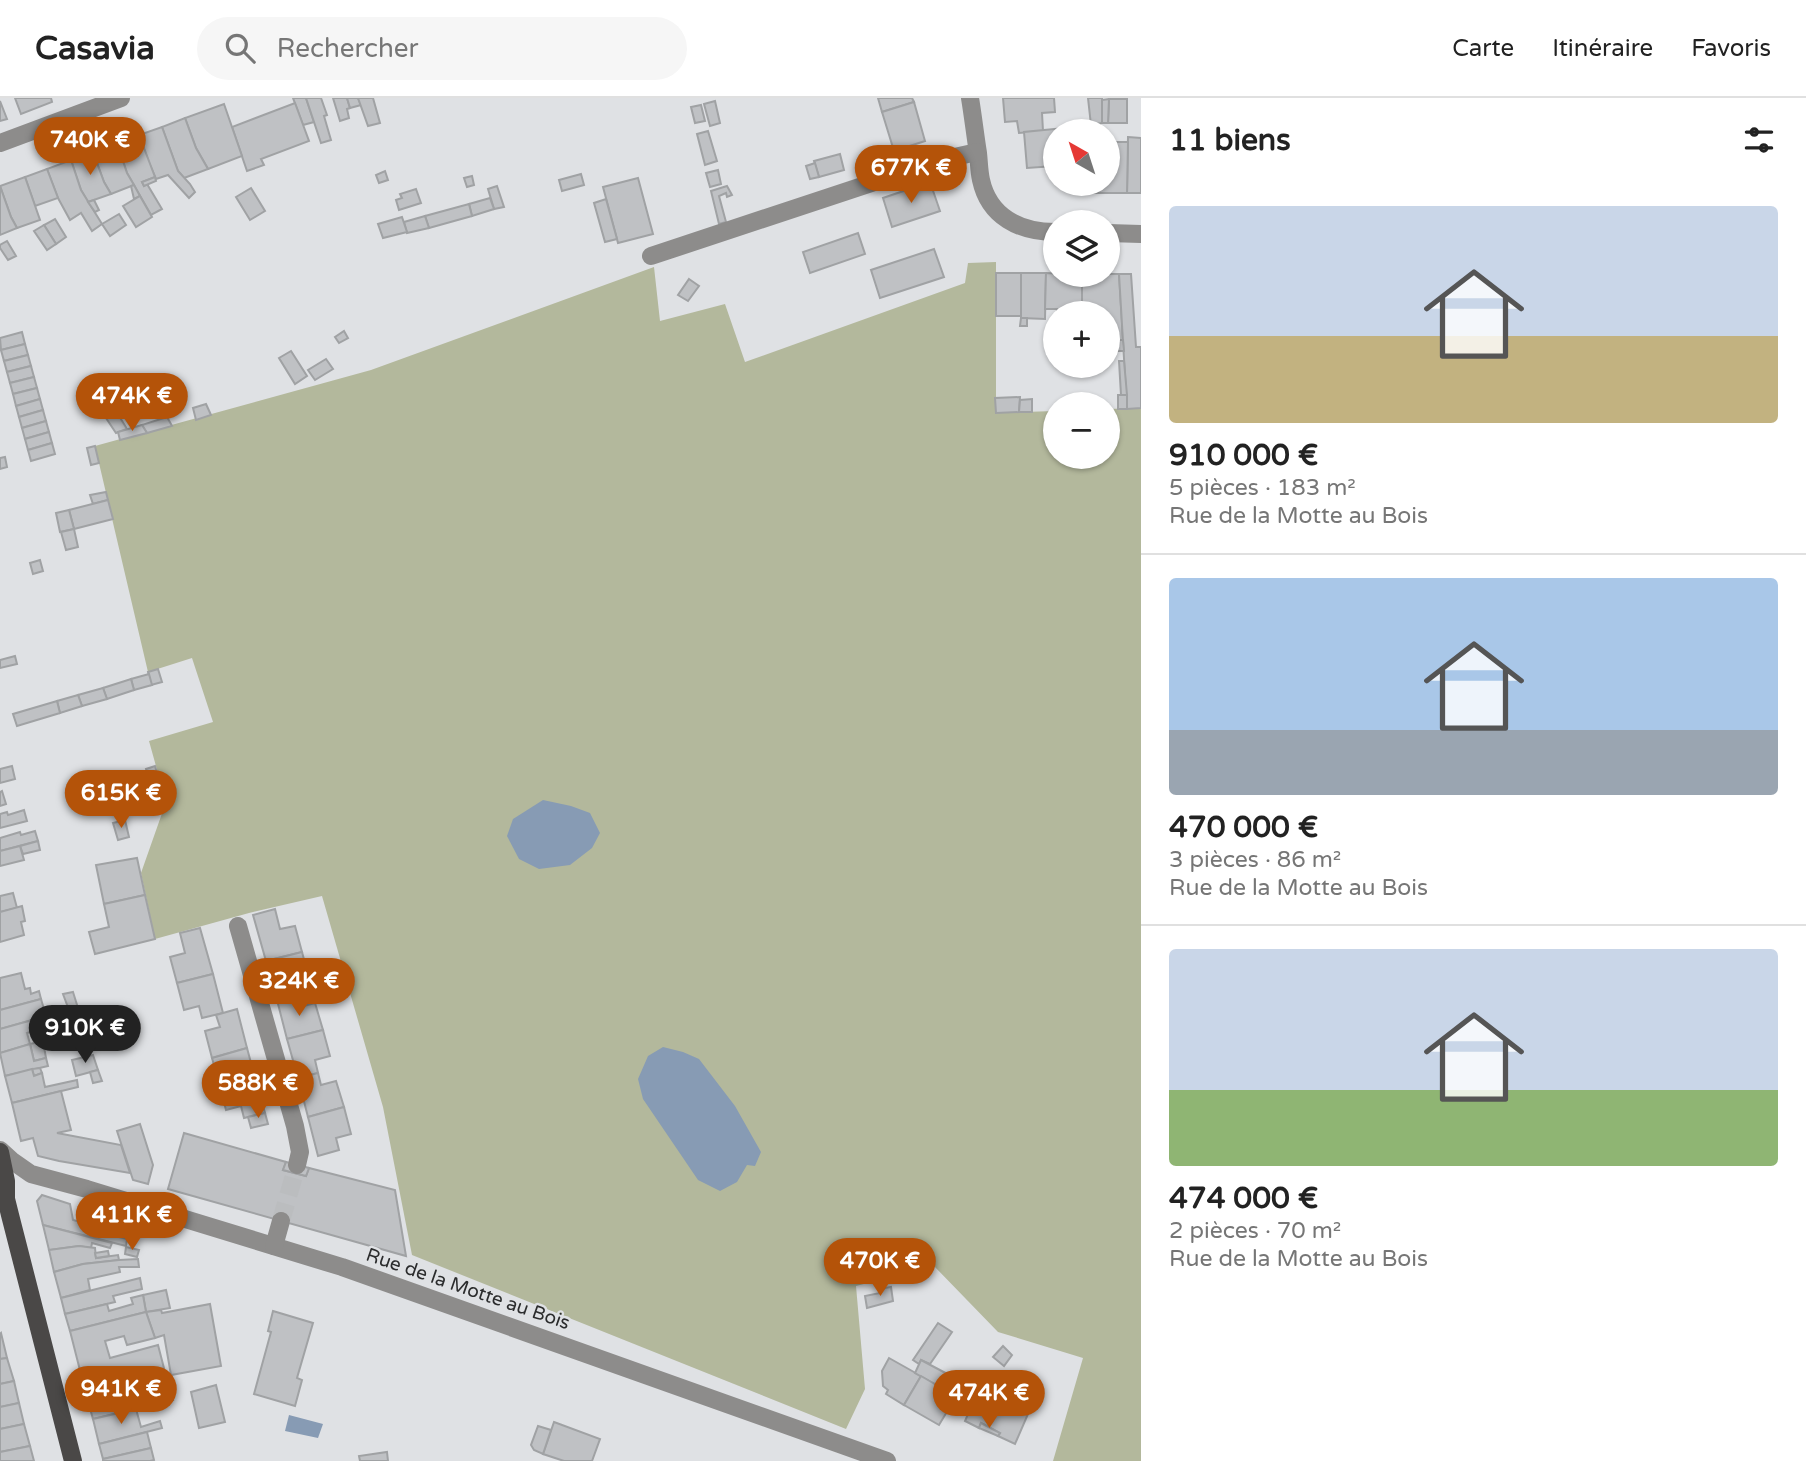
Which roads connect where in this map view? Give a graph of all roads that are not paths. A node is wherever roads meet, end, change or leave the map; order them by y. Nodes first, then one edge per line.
1 (121, 98) edge
2 (970, 98) edge
3 (0, 142) edge
4 (978, 152) junction
5 (1043, 231) edge
6 (1120, 233) edge
7 (1141, 234) edge
8 (651, 256) dead end
9 (238, 926) dead end
10 (0, 1151) edge
11 (297, 1165) tunnel mouth
12 (31, 1174) junction
13 (3, 1186) edge
14 (281, 1221) tunnel mouth
15 (274, 1246) junction
16 (73, 1461) edge
17 (887, 1461) edge

1 - 3 street
2 - 4 street
4 - 5 street
4 - 8 street
6 - 7 street
9 - 11 street
10 - 12 street, Rue de la Motte au Bois
10 - 13 main road
12 - 13 street, Rue de la Motte au Bois
12 - 15 street, Rue de la Motte au Bois
13 - 16 main road
14 - 15 street
15 - 17 street, Rue de la Motte au Bois

